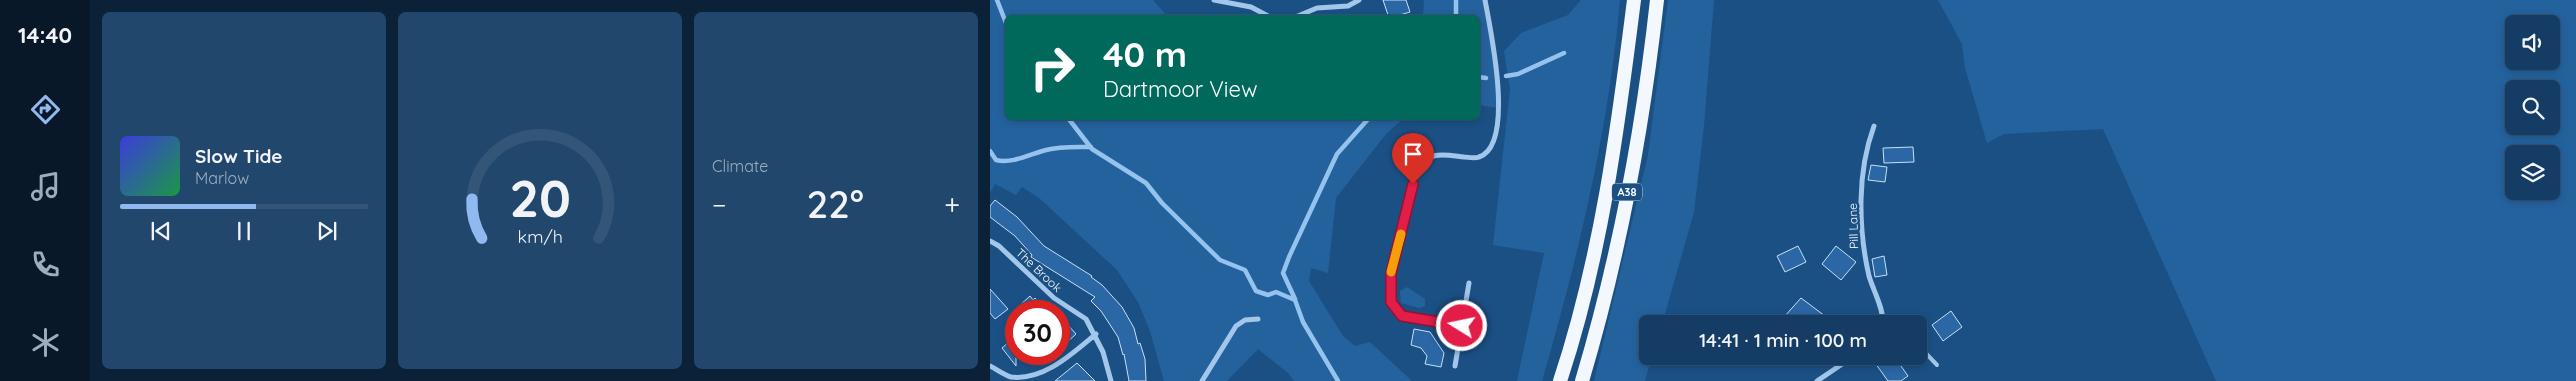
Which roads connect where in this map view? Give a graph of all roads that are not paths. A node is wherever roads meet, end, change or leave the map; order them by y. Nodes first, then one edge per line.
1 (1214, 0) edge
2 (1359, 0) edge
3 (1485, 0) edge
4 (1634, 0) edge
5 (1657, 0) edge
6 (1266, 15) edge
7 (1300, 15) edge
8 (1874, 126) dead end
9 (990, 241) edge
10 (1469, 283) dead end
11 (1881, 315) edge
12 (1258, 319) dead end
13 (1462, 326) junction
14 (1096, 334) junction
15 (1927, 354) edge
16 (1840, 365) edge
17 (1937, 365) dead end
18 (990, 366) edge
19 (1455, 366) dead end
20 (1008, 379) edge
21 (1111, 381) edge
22 (1202, 381) edge
23 (1560, 381) edge
24 (1582, 381) edge
25 (1816, 381) edge

1 - 6 street
2 - 7 street
3 - 13 street
4 - 23 highway, A38
5 - 24 highway, A38
8 - 11 street, Pill Lane
9 - 14 street, The Brook
10 - 13 street
12 - 22 street
13 - 19 street
14 - 20 street
14 - 21 street, The Brook
15 - 17 lane
16 - 25 street
18 - 20 street

